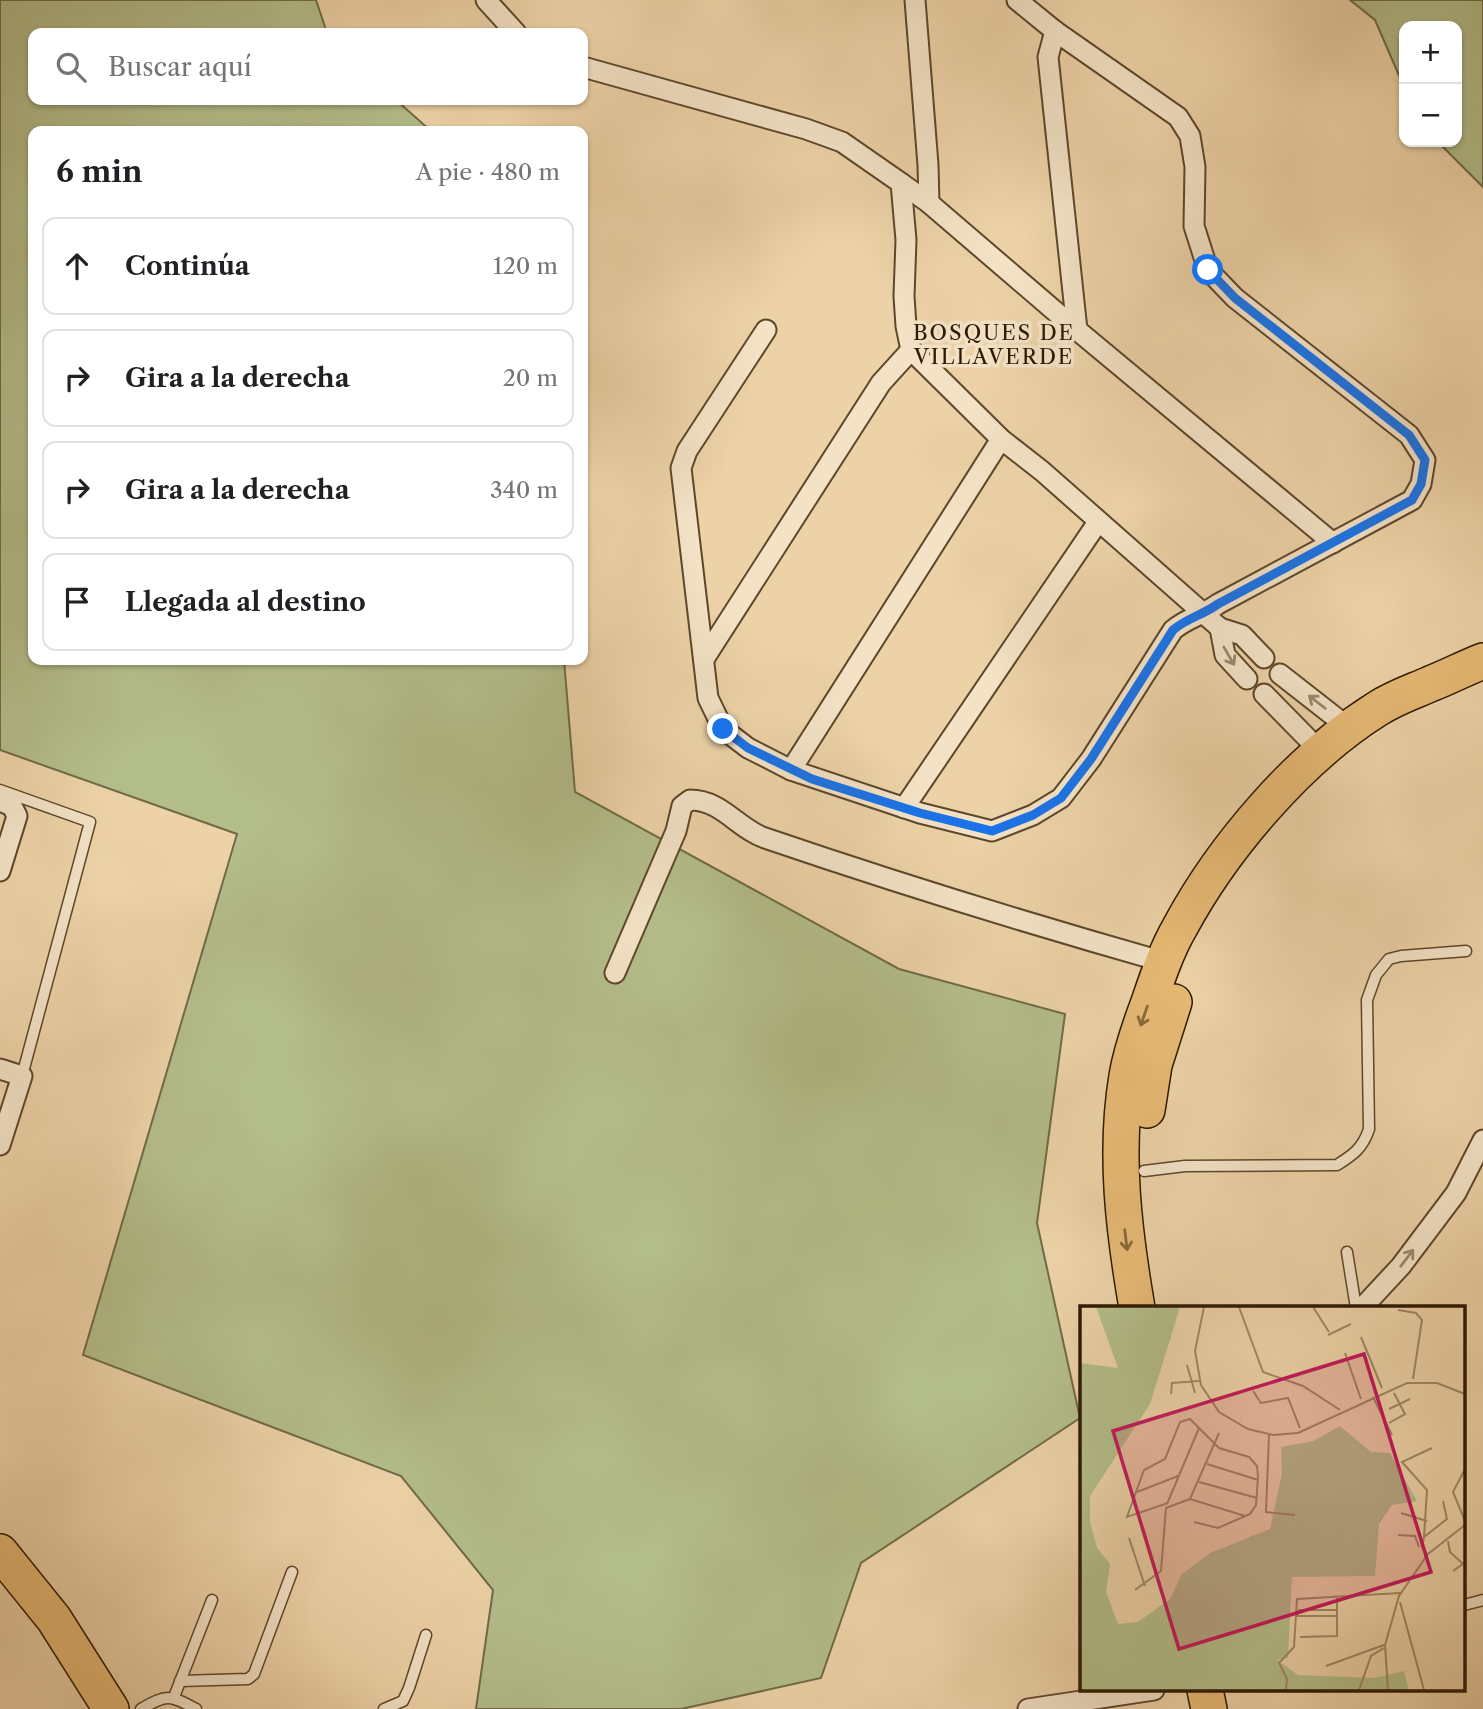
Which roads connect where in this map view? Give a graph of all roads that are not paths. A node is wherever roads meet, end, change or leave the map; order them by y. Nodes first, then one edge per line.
1 (486, 0) edge
2 (915, 0) edge
3 (1017, 0) edge
4 (511, 28) edge
5 (1055, 31) junction
6 (588, 67) edge
7 (901, 183) junction
8 (929, 203) junction
9 (766, 330) dead end
10 (1077, 330) junction
11 (911, 350) junction
12 (1001, 439) junction
13 (1098, 522) junction
14 (1333, 542) junction
15 (1204, 614) junction
16 (1220, 628) junction
17 (1264, 658) dead end
18 (704, 659) junction
19 (1483, 661) edge
20 (1280, 674) dead end
21 (1247, 679) dead end
22 (1483, 682) edge
23 (1264, 694) dead end
24 (1349, 728) junction
25 (1321, 752) junction
26 (791, 770) junction
27 (0, 790) edge
28 (0, 801) edge
29 (904, 808) junction
30 (0, 871) edge
31 (1466, 951) dead end
32 (1164, 962) junction
33 (615, 974) dead end
34 (0, 1069) edge
35 (22, 1076) junction
36 (1483, 1140) edge
37 (0, 1145) edge
38 (1144, 1171) junction
39 (1347, 1252) dead end
40 (1137, 1306) edge
41 (1158, 1306) edge
42 (1356, 1306) edge
43 (1364, 1306) edge
44 (0, 1552) edge
45 (292, 1572) dead end
46 (0, 1584) edge
47 (212, 1600) dead end
48 (1483, 1600) edge
49 (1466, 1604) edge
50 (426, 1635) dead end
51 (180, 1681) junction
52 (1141, 1692) edge
53 (174, 1697) junction
54 (88, 1709) edge
55 (111, 1709) edge
56 (141, 1709) edge
57 (196, 1709) edge
58 (384, 1709) edge
59 (1028, 1709) edge

1 - 4 street
2 - 8 street
3 - 5 street
5 - 10 street
5 - 14 street
6 - 7 street
7 - 8 street
7 - 11 street
8 - 10 street
9 - 18 street
10 - 14 street
11 - 12 street
11 - 18 street
12 - 13 street
12 - 26 street
13 - 15 street
13 - 29 street
14 - 15 street
15 - 16 street
15 - 29 street
16 - 17 street
16 -> 21 street
18 - 26 street
19 - 24 highway
24 -> 20 street
22 - 38 highway
23 - 25 street
24 - 25 highway
25 - 32 highway
26 - 29 street
27 - 35 lane
28 - 30 street
31 - 38 lane
32 - 33 street
32 -> 40 highway
34 - 35 street
35 - 37 street
43 -> 36 street
38 - 41 highway
39 - 42 lane
44 - 55 highway
45 - 51 lane
46 - 54 highway
47 - 51 lane
48 - 49 lane
50 - 58 lane
51 - 53 lane
52 - 59 street
53 - 56 lane
53 - 57 lane

